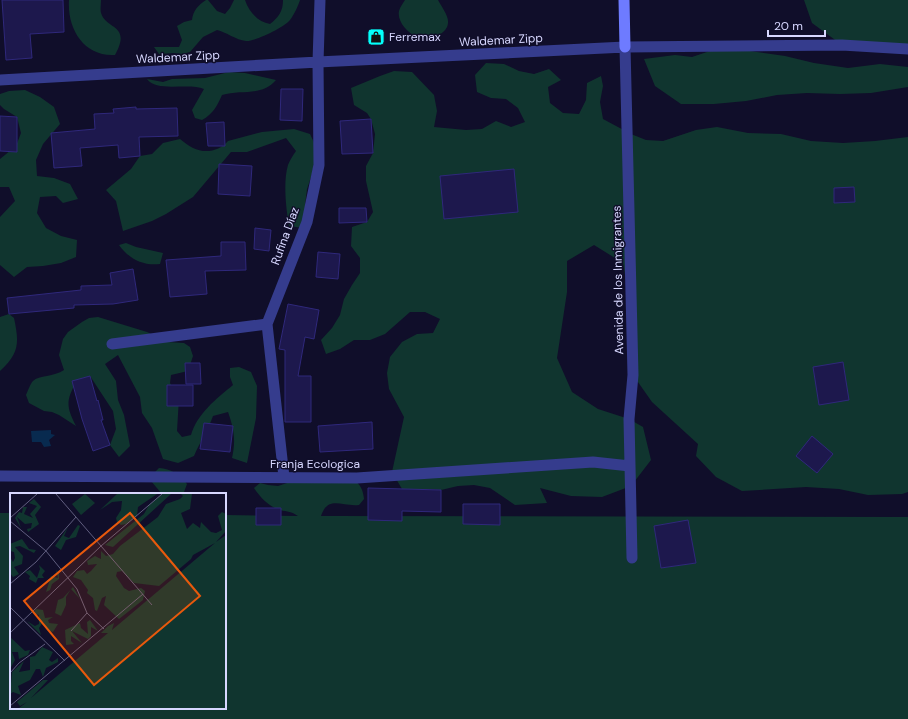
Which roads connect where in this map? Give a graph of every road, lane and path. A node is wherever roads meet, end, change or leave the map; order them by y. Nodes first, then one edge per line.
1 (320, 0) edge
2 (624, 0) edge
3 (625, 47) junction
4 (908, 49) edge
5 (318, 62) junction
6 (0, 80) edge
7 (267, 324) junction
8 (112, 344) dead end
9 (630, 466) junction
10 (0, 476) edge
11 (284, 477) junction
12 (632, 558) dead end

1 - 5 street, Rufina Díaz
2 - 3 main road, Avenida de los Inmigrantes
3 - 4 street, Waldemar Zipp
3 - 5 street, Waldemar Zipp
3 - 9 street, Avenida de los Inmigrantes
5 - 6 street, Waldemar Zipp
5 - 7 street, Rufina Díaz
7 - 8 street
7 - 11 street, Rufina Díaz
9 - 11 street, Franja Ecologica
9 - 12 street, Avenida de los Inmigrantes
10 - 11 street, Franja Ecologica

